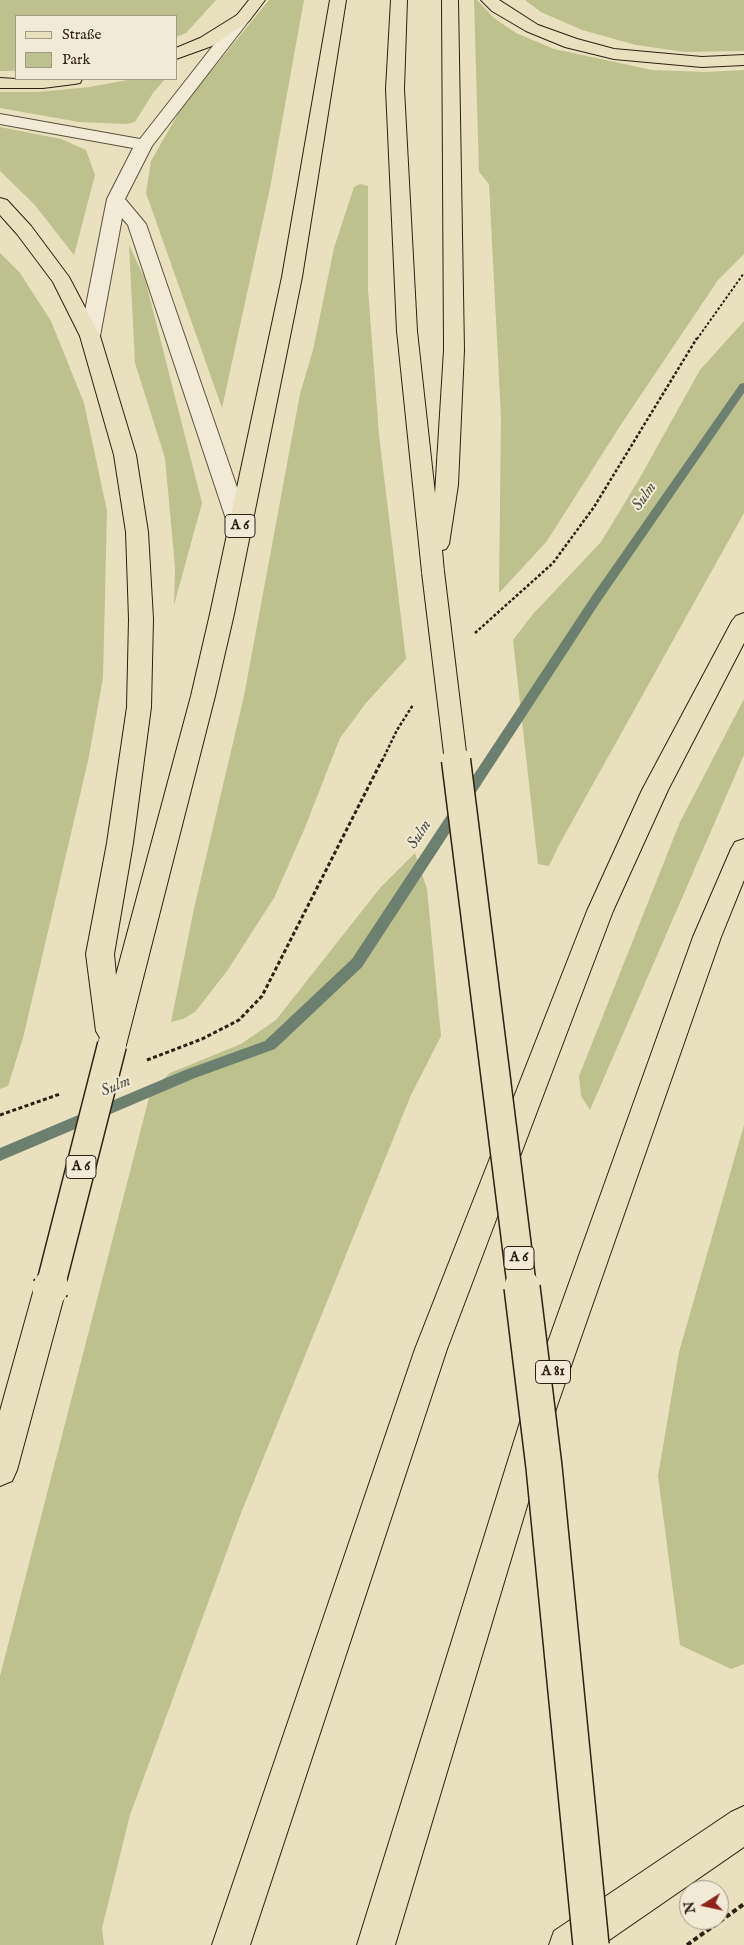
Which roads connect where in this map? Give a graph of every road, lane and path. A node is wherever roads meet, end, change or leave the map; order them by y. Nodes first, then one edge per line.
1 (257, 0) edge
2 (338, 0) edge
3 (399, 0) edge
4 (450, 0) edge
5 (490, 0) edge
6 (242, 18) junction
7 (178, 53) edge
8 (744, 60) edge
9 (66, 80) edge
10 (0, 83) edge
11 (0, 119) edge
12 (144, 145) junction
13 (116, 199) junction
14 (0, 204) edge
15 (744, 273) edge
16 (90, 336) junction
17 (240, 528) junction
18 (434, 572) junction
19 (744, 621) edge
20 (472, 636) dead end
21 (417, 699) dead end
22 (744, 849) edge
23 (112, 1045) junction
24 (147, 1060) dead end
25 (65, 1092) dead end
26 (0, 1115) edge
27 (0, 1470) edge
28 (744, 1825) edge
29 (744, 1904) edge
30 (233, 1939) edge
31 (376, 1945) edge
32 (568, 1945) edge
33 (591, 1945) edge
34 (687, 1945) edge

1 - 6 main road
2 - 17 main road, A 6
3 - 18 main road, A 6
4 - 18 main road
5 - 8 main road
6 - 7 main road
6 - 12 lane
9 - 10 main road
11 - 12 lane
12 - 13 lane
13 - 16 lane
13 - 17 lane
14 - 16 main road
15 - 20 path
16 - 23 main road
17 - 23 main road, A 6
18 - 33 main road, A 6, bridge
19 - 30 main road
21 - 24 path
22 - 31 main road, A 81
23 - 27 main road, A 6, bridge
25 - 26 path
28 - 32 main road
29 - 34 path

